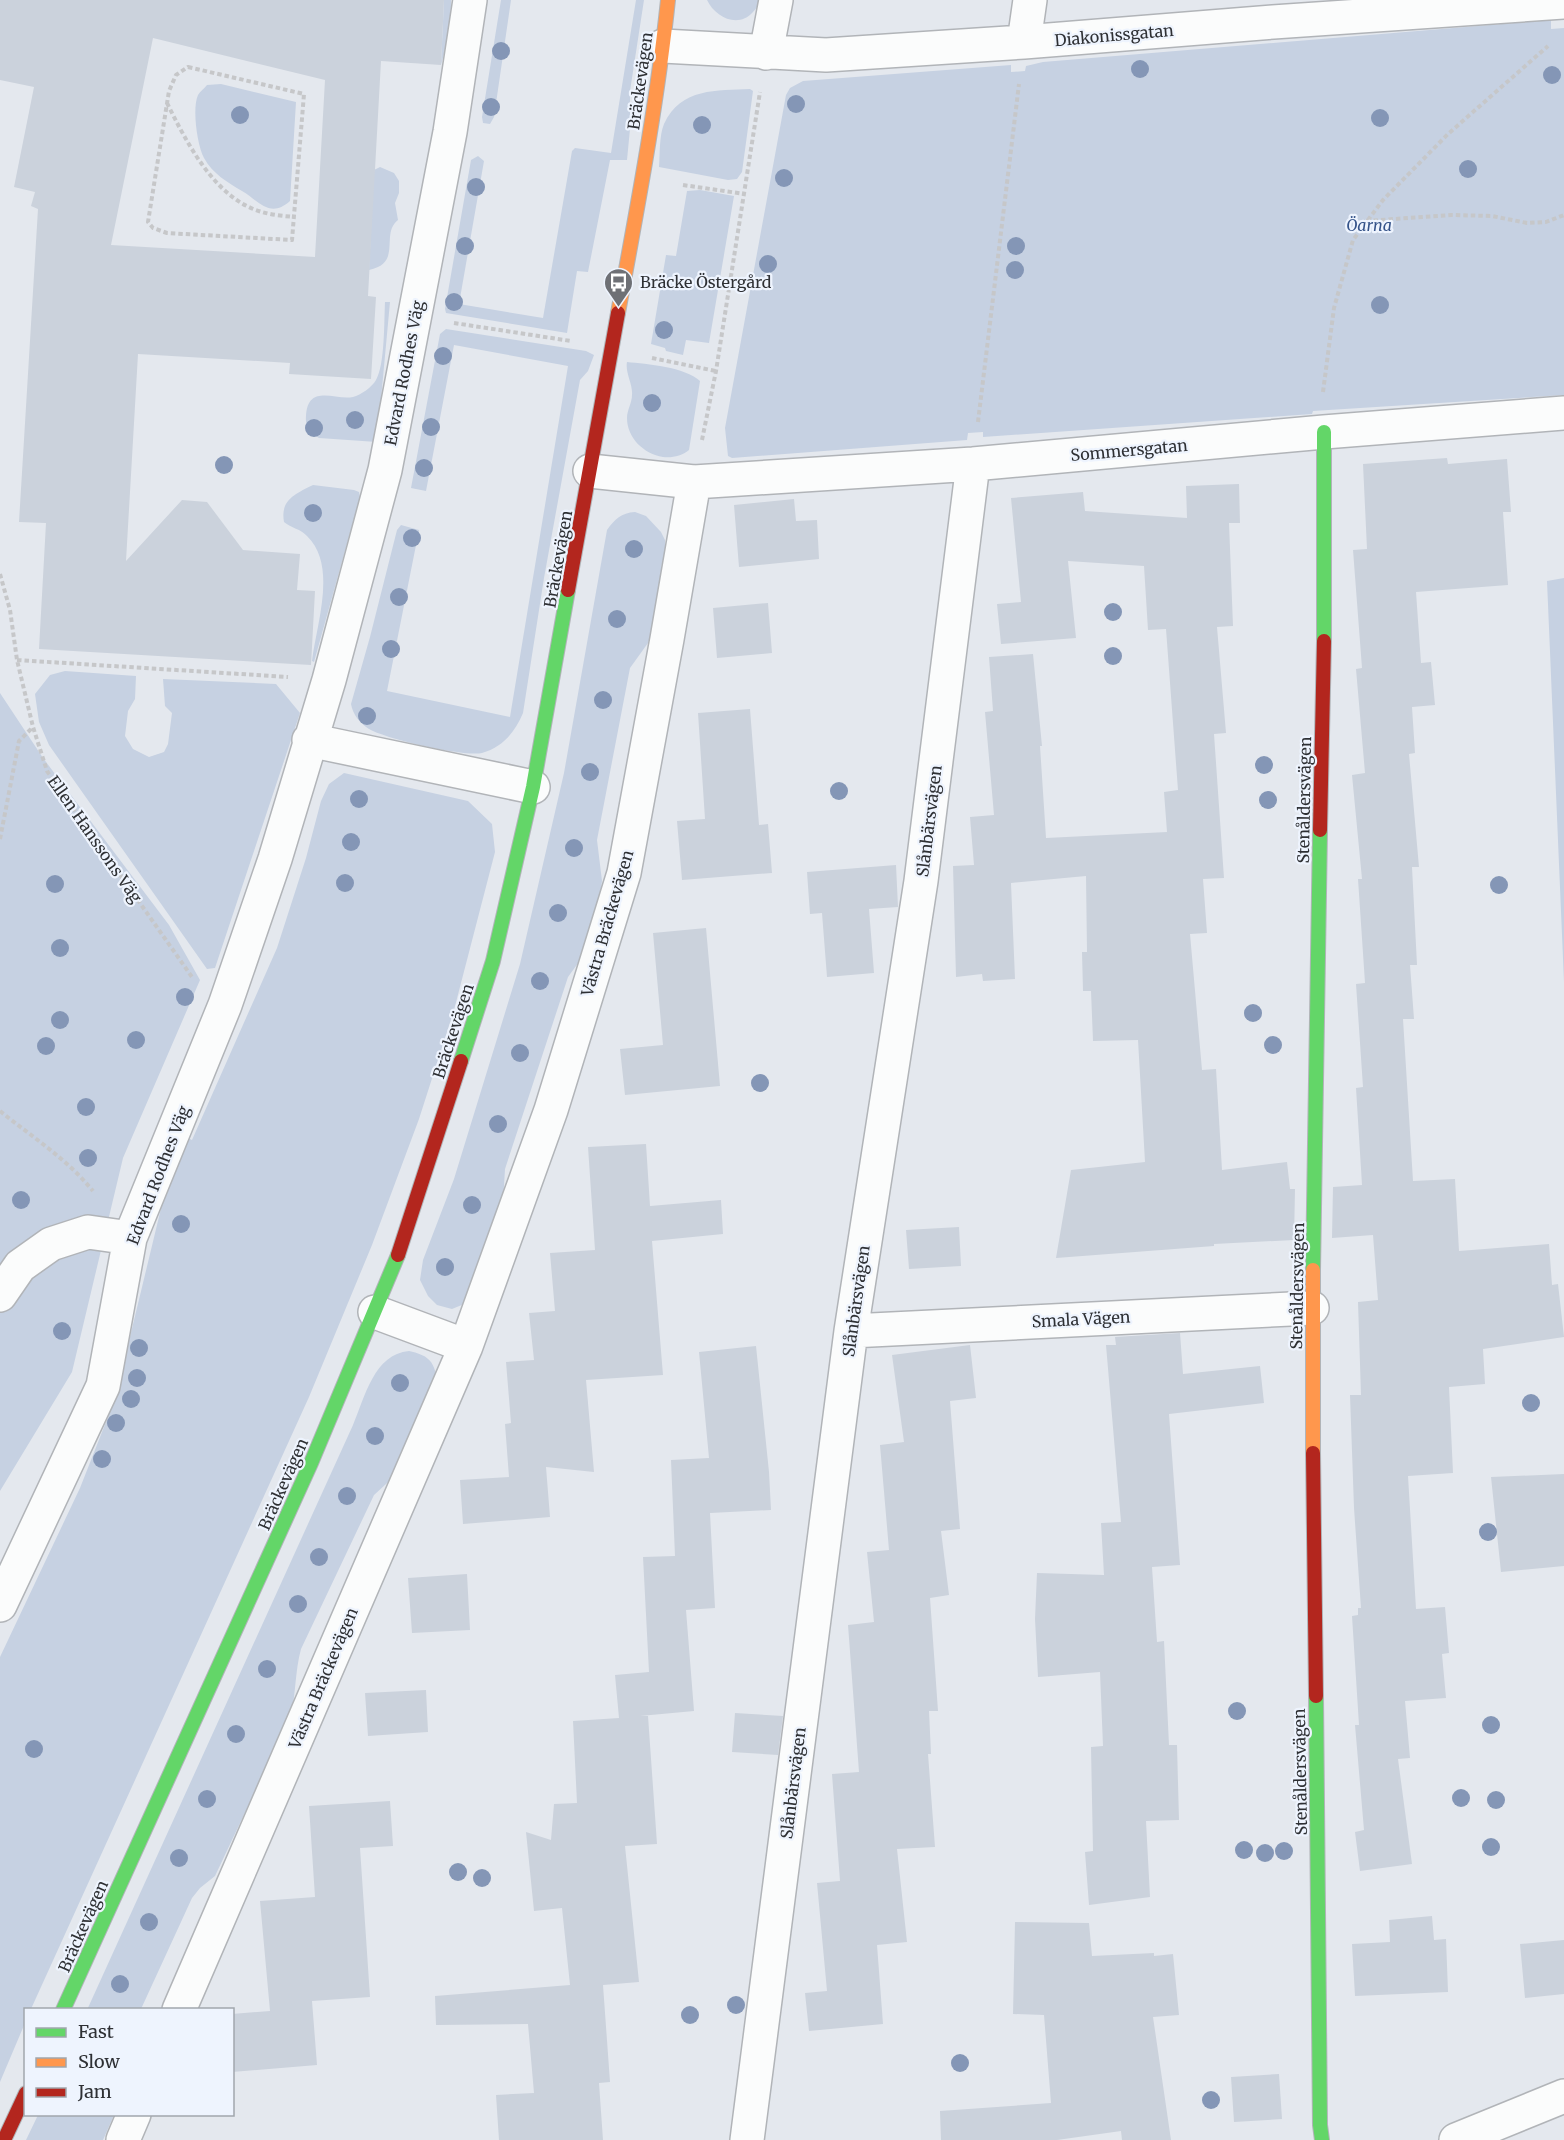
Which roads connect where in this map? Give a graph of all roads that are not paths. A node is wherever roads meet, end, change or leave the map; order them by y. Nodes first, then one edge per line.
1 (470, 0) edge
2 (668, 0) edge
3 (776, 0) edge
4 (1030, 0) edge
5 (1556, 2) edge
6 (1024, 42) junction
7 (663, 45) junction
8 (766, 53) junction
9 (1564, 413) edge
10 (1324, 432) junction
11 (973, 464) junction
12 (590, 471) junction
13 (694, 482) junction
14 (309, 740) junction
15 (533, 787) junction
16 (130, 1238) junction
17 (0, 1295) edge
18 (1312, 1308) junction
19 (375, 1312) junction
20 (851, 1330) junction
21 (466, 1346) junction
22 (0, 1605) edge
23 (64, 2008) edge
24 (180, 2008) edge
25 (1564, 2096) edge
26 (24, 2097) edge
27 (134, 2116) edge
28 (4, 2140) edge
29 (123, 2140) edge
30 (747, 2140) edge
31 (1322, 2140) edge
32 (1456, 2140) edge

1 - 14 street, Edvard Rodhes Väg
2 - 7 street, Bräckevägen
3 - 8 street
4 - 6 street
5 - 6 street, Diakonissgatan
6 - 8 street, Diakonissgatan
7 - 8 street, Diakonissgatan
7 - 12 street, Bräckevägen
9 - 10 street, Sommersgatan
10 - 11 street, Sommersgatan
10 - 18 street, Stenåldersvägen
11 - 13 street, Sommersgatan
11 - 20 street, Slånbärsvägen
12 - 13 street
12 - 15 street, Bräckevägen
13 - 21 street, Västra Bräckevägen
14 - 15 street
14 - 16 street, Edvard Rodhes Väg
15 - 19 street, Bräckevägen
16 - 17 street
16 - 22 street, Edvard Rodhes Väg
18 - 20 street, Smala Vägen
18 - 31 street, Stenåldersvägen
19 - 21 street
19 - 23 street, Bräckevägen
20 - 30 street, Slånbärsvägen
21 - 24 street, Västra Bräckevägen
25 - 32 street
26 - 28 street
27 - 29 street

